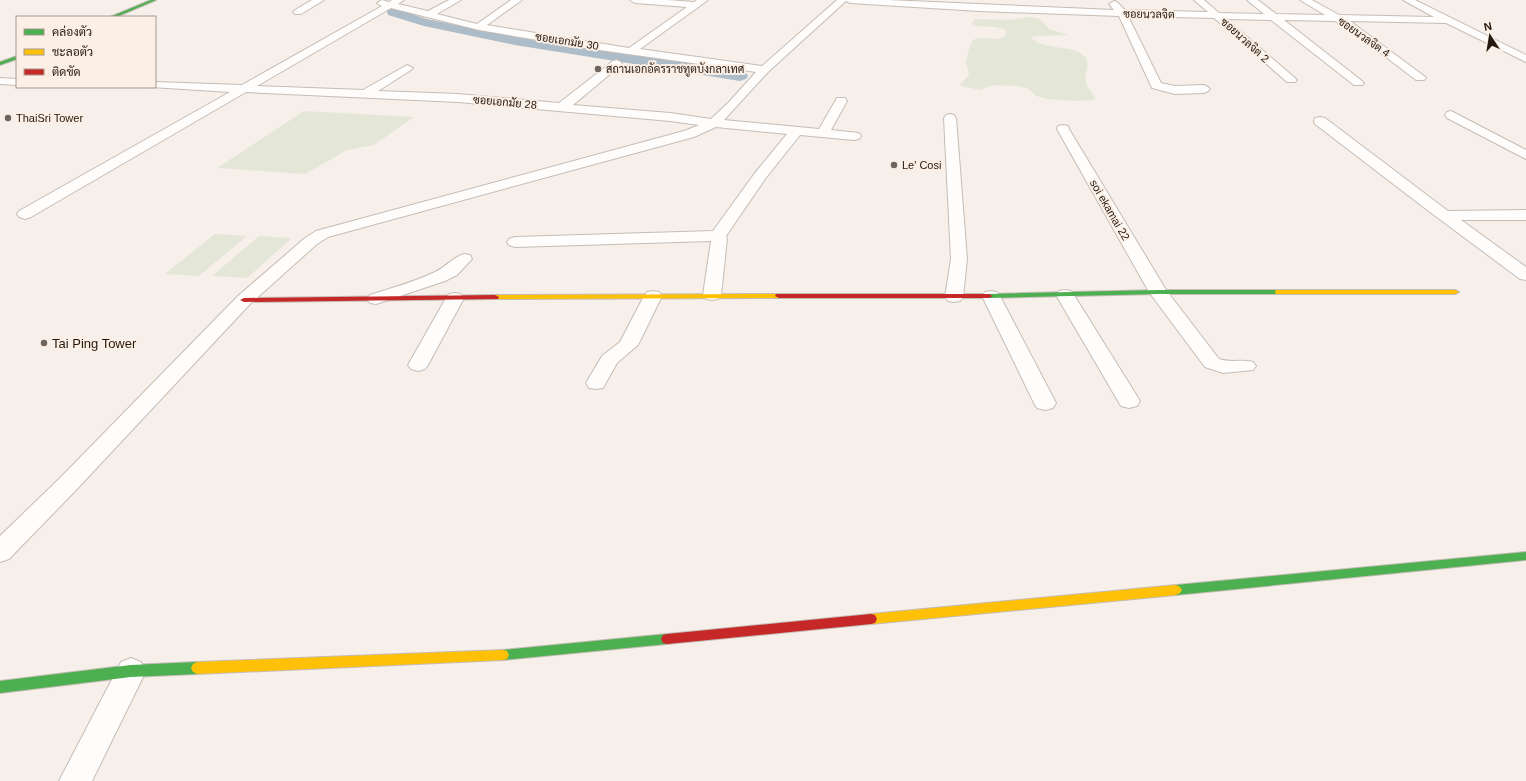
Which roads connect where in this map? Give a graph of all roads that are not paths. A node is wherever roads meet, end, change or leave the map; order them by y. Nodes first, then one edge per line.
1 (319, 0) edge
2 (372, 0) edge
3 (456, 0) edge
4 (517, 0) edge
5 (635, 0) edge
6 (842, 0) edge
7 (850, 0) edge
8 (1112, 0) edge
9 (1199, 0) edge
10 (1252, 0) edge
11 (1305, 0) edge
12 (1408, 0) edge
13 (158, 1) edge
14 (394, 2) edge
15 (699, 3) edge
16 (298, 12) dead end
17 (1122, 13) junction
18 (430, 14) junction
19 (115, 16) edge
20 (130, 16) edge
21 (1218, 16) junction
22 (1274, 17) junction
23 (1339, 19) junction
24 (1448, 20) junction
25 (479, 27) junction
26 (631, 51) junction
27 (16, 57) edge
28 (1526, 59) edge
29 (617, 63) dead end
30 (0, 64) edge
31 (407, 68) dead end
32 (764, 70) junction
33 (1420, 78) dead end
34 (1291, 80) dead end
35 (0, 82) edge
36 (16, 82) edge
37 (1358, 83) dead end
38 (156, 85) edge
39 (246, 88) junction
40 (1204, 89) dead end
41 (365, 94) junction
42 (841, 102) dead end
43 (562, 107) junction
44 (1451, 115) dead end
45 (950, 118) dead end
46 (1320, 121) dead end
47 (714, 122) junction
48 (1063, 128) dead end
49 (796, 131) junction
50 (823, 133) junction
51 (854, 136) dead end
52 (1526, 155) edge
53 (25, 214) dead end
54 (1526, 215) edge
55 (1445, 216) junction
56 (718, 236) junction
57 (515, 242) dead end
58 (464, 259) dead end
59 (1526, 275) edge
60 (1158, 292) junction
61 (1455, 292) dead end
62 (712, 295) junction
63 (1065, 295) junction
64 (653, 296) junction
65 (991, 296) junction
66 (954, 297) junction
67 (455, 298) junction
68 (376, 299) junction
69 (244, 300) junction
70 (418, 365) dead end
71 (1246, 366) dead end
72 (596, 383) dead end
73 (1129, 401) dead end
74 (1045, 403) dead end
75 (0, 552) edge
76 (1526, 556) edge
77 (131, 671) junction
78 (0, 687) edge
79 (75, 781) edge

1 - 16 street
2 - 14 street, ซอยเอกมัย 30
3 - 18 street
4 - 25 street
5 - 15 street
6 - 32 street
7 - 17 street, ซอยนวลจิต
8 - 17 street
9 - 21 street, ซอยนวลจิต 2
10 - 22 street
11 - 23 street, ซอยนวลจิต 4
12 - 24 street
13 - 19 street
13 - 20 street
14 - 18 street, ซอยเอกมัย 30
14 - 39 street
15 - 26 street
17 - 21 street, ซอยนวลจิต
17 - 40 street
18 - 25 street, ซอยเอกมัย 30
21 - 22 street, ซอยนวลจิต
21 - 34 street, ซอยนวลจิต 2
22 - 23 street, ซอยนวลจิต
22 - 37 street
23 - 24 street, ซอยนวลจิต
23 - 33 street, ซอยนวลจิต 4
24 - 28 street
25 - 26 street, ซอยเอกมัย 30
26 - 32 street, ซอยเอกมัย 30
27 - 30 street
29 - 43 street
31 - 41 street
32 - 47 street
35 - 36 street
38 - 39 street, ซอยเอกมัย 28
39 - 41 street, ซอยเอกมัย 28
39 - 53 street
41 - 43 street, ซอยเอกมัย 28
42 - 50 street
43 - 47 street, ซอยเอกมัย 28
44 - 52 street
45 - 66 street
46 - 55 street
47 - 49 street, ซอยเอกมัย 28
47 - 69 street
48 - 60 street, soi ekamai 22
49 - 50 street, ซอยเอกมัย 28
49 - 56 street
50 - 51 street, ซอยเอกมัย 28
54 - 55 street
55 - 59 street
56 - 57 street
56 - 62 street
58 - 68 street
60 - 61 street
60 - 63 street
60 - 71 street, soi ekamai 22
62 - 64 street
62 - 66 street
63 - 65 street
63 - 73 street
64 - 67 street
64 - 72 street
65 - 66 street
65 - 74 street
67 - 68 street
67 - 70 street
68 - 69 street
69 - 75 street
76 - 77 street
77 - 78 street
77 - 79 street

